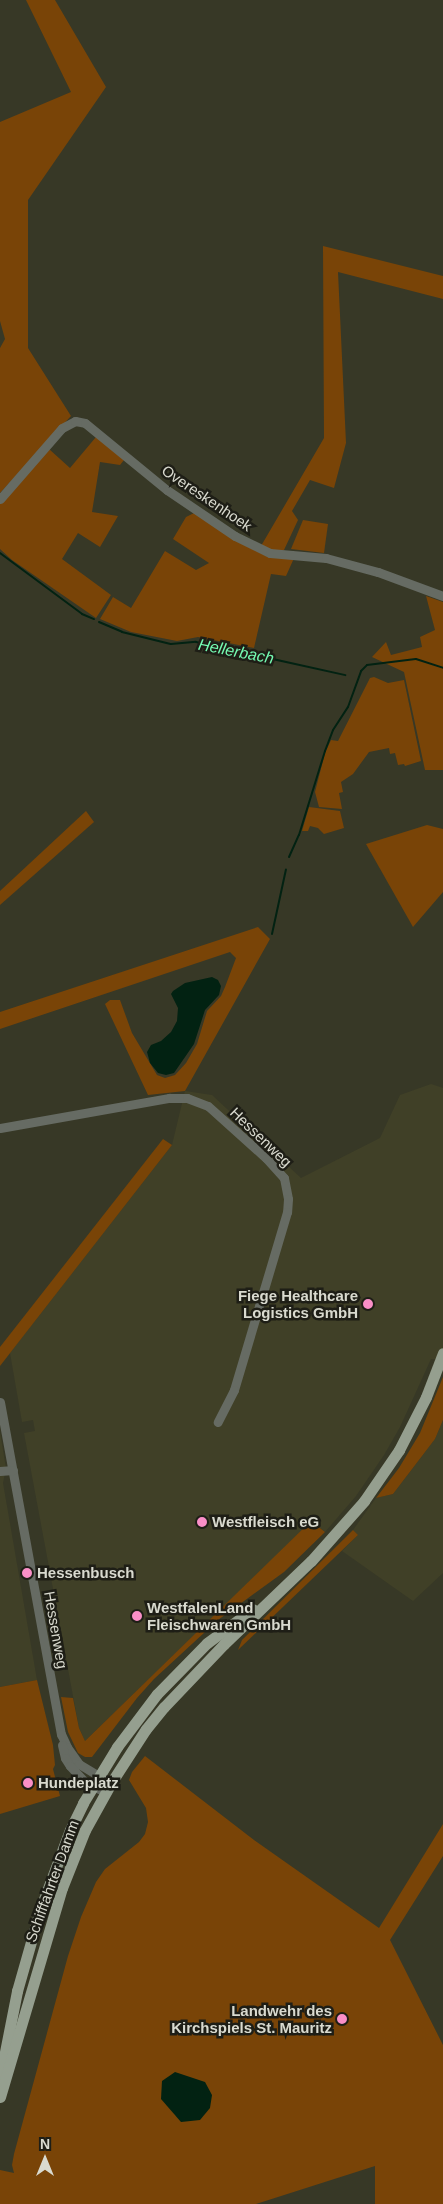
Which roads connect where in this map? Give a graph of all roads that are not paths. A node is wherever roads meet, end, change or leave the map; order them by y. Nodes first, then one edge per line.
1 (0, 499) edge
2 (443, 596) edge
3 (0, 1128) edge
4 (443, 1352) edge
5 (0, 1402) edge
6 (218, 1422) dead end
7 (13, 1470) junction
8 (0, 1472) edge
9 (282, 1589) junction
10 (96, 1781) junction
11 (108, 1787) junction
12 (0, 2077) edge
13 (0, 2097) edge

1 - 2 street, Overeskenhoek
3 - 6 street, Hessenweg
4 - 9 main road, Schifffahrter Damm
5 - 7 street, Hessenweg
7 - 8 street
7 - 10 street, Hessenweg
9 - 10 main road, Schifffahrter Damm
9 - 11 main road, Schifffahrter Damm
10 - 11 street, Hessenweg
10 - 12 main road, Schifffahrter Damm
11 - 13 main road, Schifffahrter Damm

